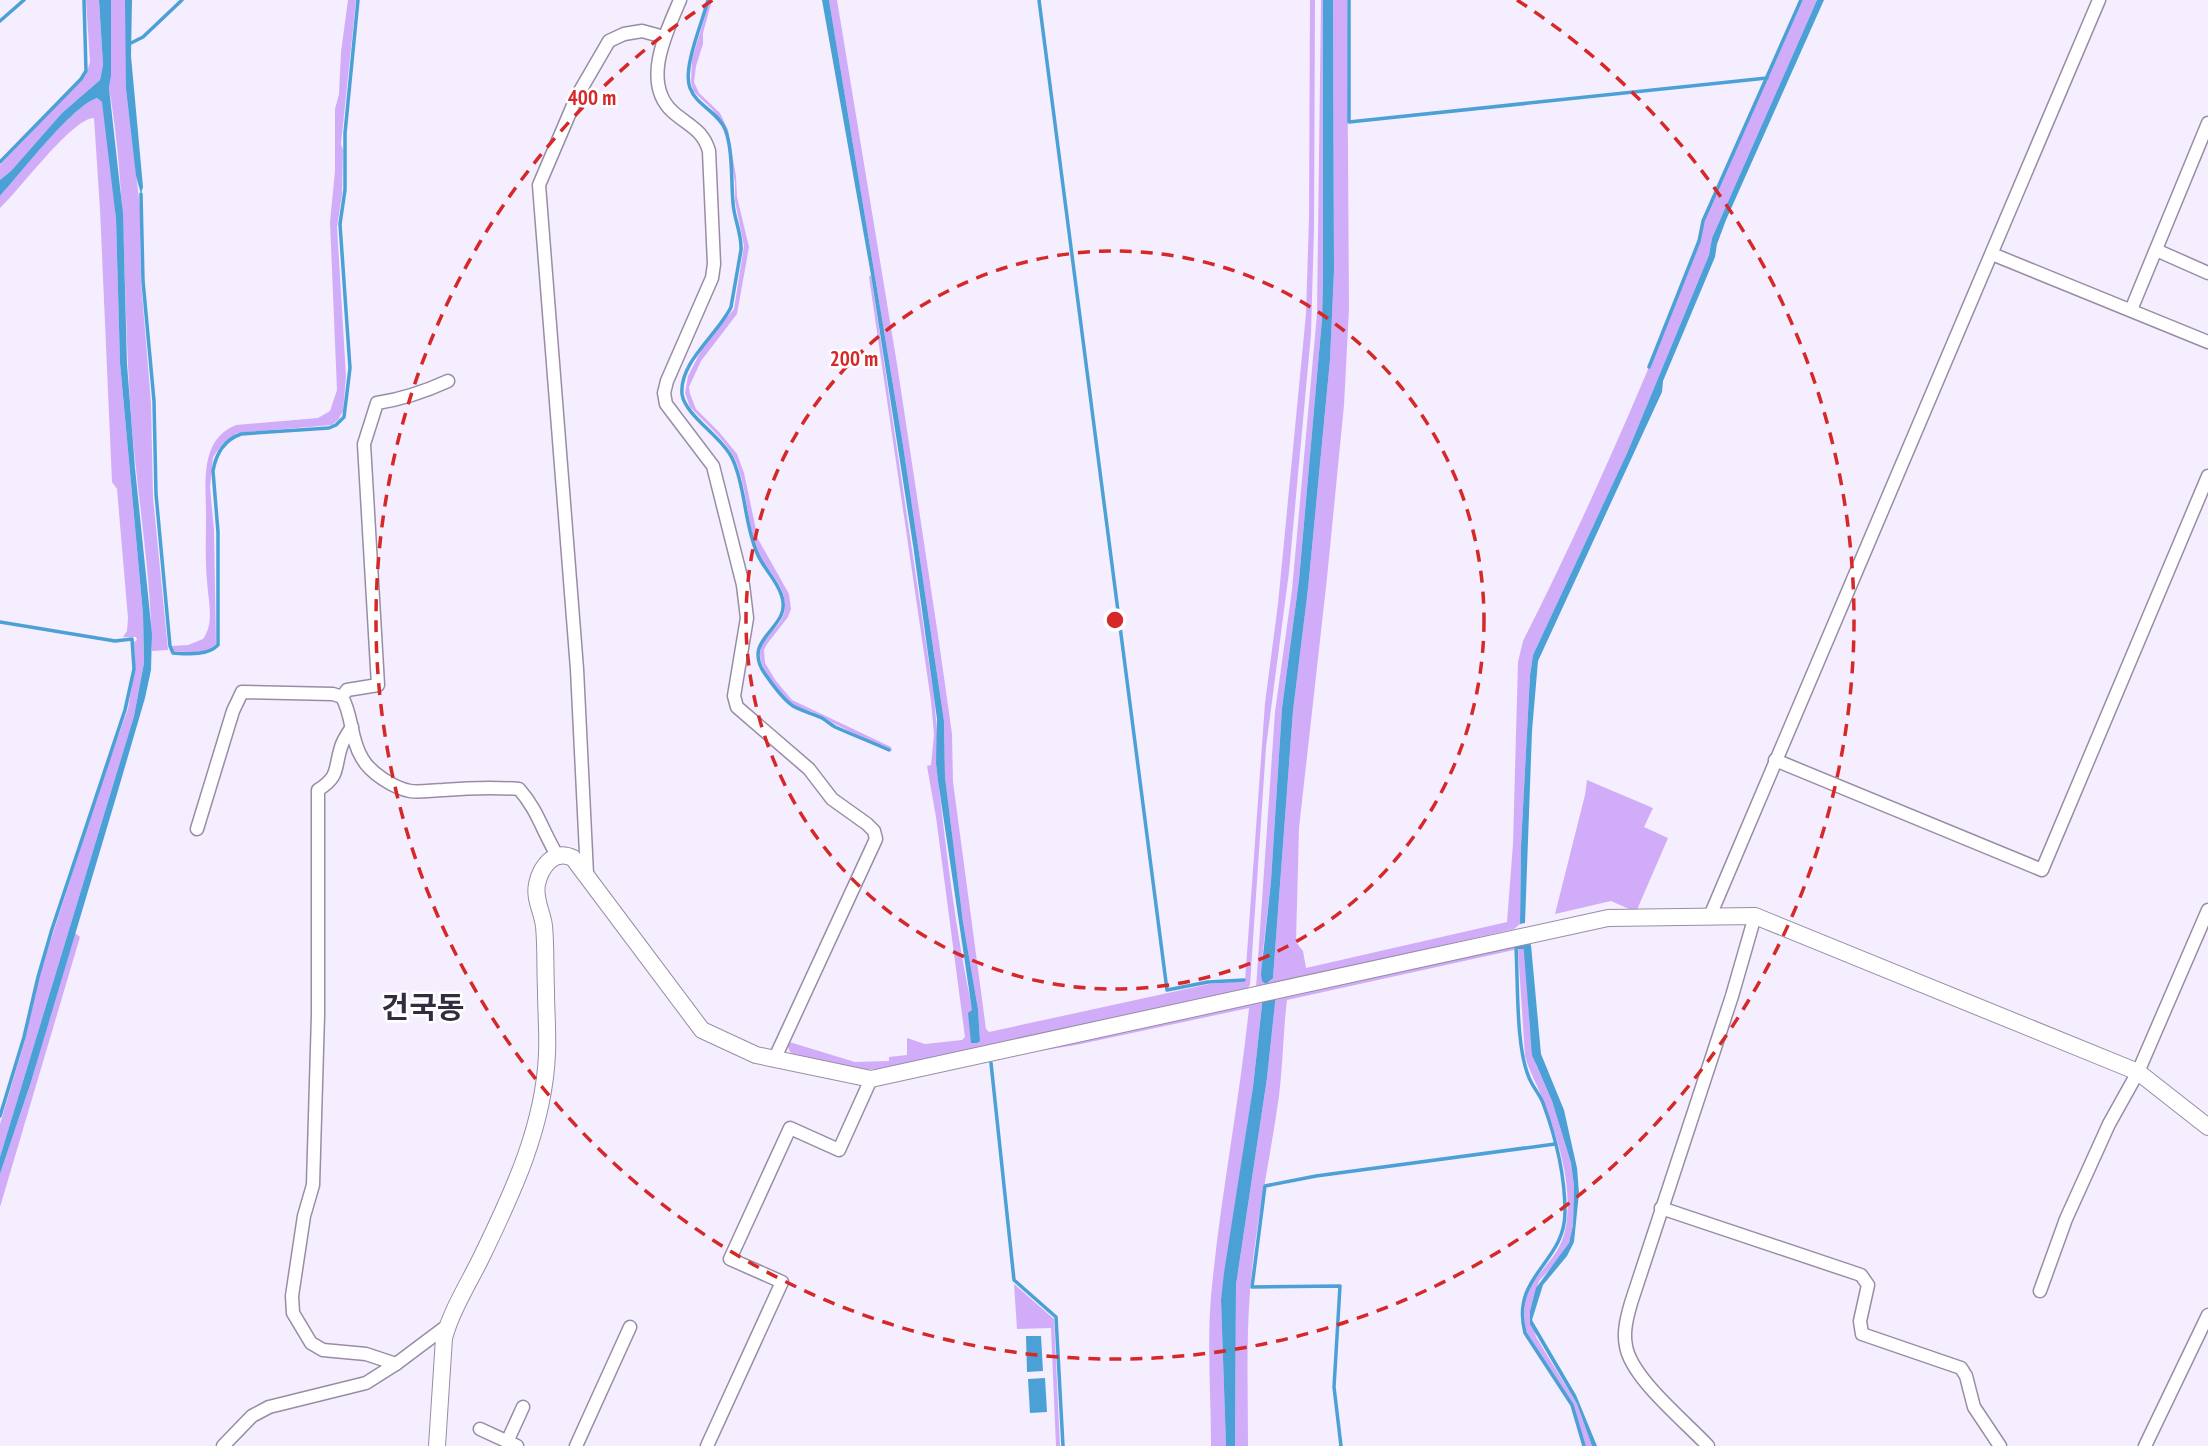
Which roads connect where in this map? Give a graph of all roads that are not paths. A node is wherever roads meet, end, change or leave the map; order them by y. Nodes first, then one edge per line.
1 (680, 0) edge
2 (2099, 0) edge
3 (664, 37) junction
4 (2208, 123) edge
5 (2155, 250) junction
6 (1992, 254) junction
7 (2208, 272) edge
8 (2131, 310) junction
9 (2208, 341) edge
10 (448, 381) dead end
11 (2208, 476) edge
12 (342, 697) junction
13 (352, 727) junction
14 (1775, 760) junction
15 (197, 829) dead end
16 (557, 855) junction
17 (587, 874) junction
18 (2208, 910) edge
19 (1710, 916) junction
20 (1755, 916) junction
21 (775, 1060) junction
22 (2138, 1072) junction
23 (871, 1079) junction
24 (2208, 1128) edge
25 (1661, 1208) junction
26 (2040, 1291) dead end
27 (2208, 1315) edge
28 (448, 1325) junction
29 (630, 1328) dead end
30 (396, 1364) junction
31 (523, 1407) dead end
32 (480, 1429) dead end
33 (512, 1444) edge
34 (223, 1446) edge
35 (437, 1446) edge
36 (576, 1446) edge
37 (707, 1446) edge
38 (1708, 1446) edge
39 (2000, 1446) edge
40 (2145, 1446) edge

1 - 3 street
2 - 6 street
3 - 17 street
3 - 21 street
4 - 5 street
5 - 7 street
5 - 8 street
6 - 8 street
6 - 14 street
8 - 9 street
10 - 12 street
11 - 14 street
12 - 13 street
12 - 15 street
13 - 16 street
13 - 30 street
14 - 19 street
16 - 17 street
16 - 28 street
17 - 21 street
18 - 22 street
19 - 20 street
19 - 23 street
20 - 22 street
20 - 25 street
21 - 23 street
22 - 24 street
22 - 26 street
23 - 37 street
25 - 38 street
25 - 39 street
27 - 40 street
28 - 30 street
28 - 35 street
29 - 36 street
30 - 34 street
31 - 33 street
32 - 33 street

